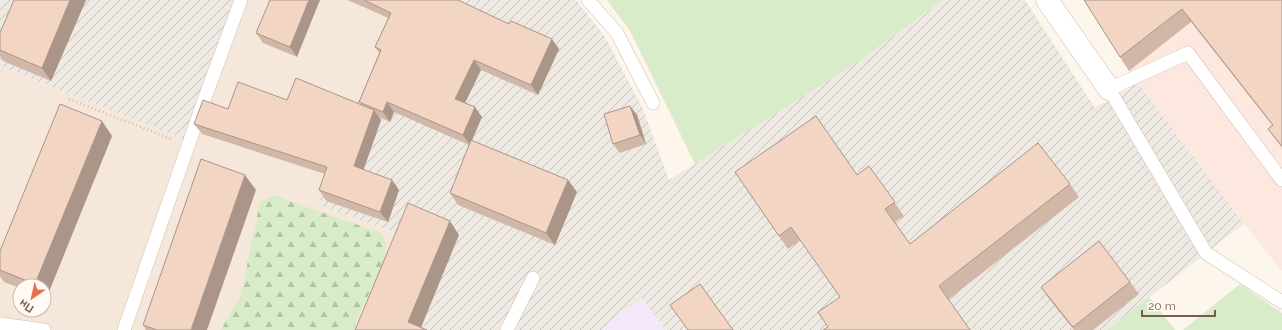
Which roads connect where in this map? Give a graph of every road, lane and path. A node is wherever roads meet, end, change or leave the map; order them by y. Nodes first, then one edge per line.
1 (241, 0) edge
2 (588, 0) edge
3 (1047, 0) edge
4 (1109, 89) junction
5 (69, 99) dead end
6 (653, 103) dead end
7 (188, 145) junction
8 (1282, 180) edge
9 (533, 278) dead end
10 (1282, 302) edge
11 (0, 324) edge
12 (44, 330) edge
13 (124, 330) edge
14 (507, 330) edge

1 - 7 lane
2 - 6 lane
3 - 4 street
4 - 8 lane
4 - 10 lane
5 - 7 path
7 - 13 lane
9 - 14 lane
11 - 12 lane

